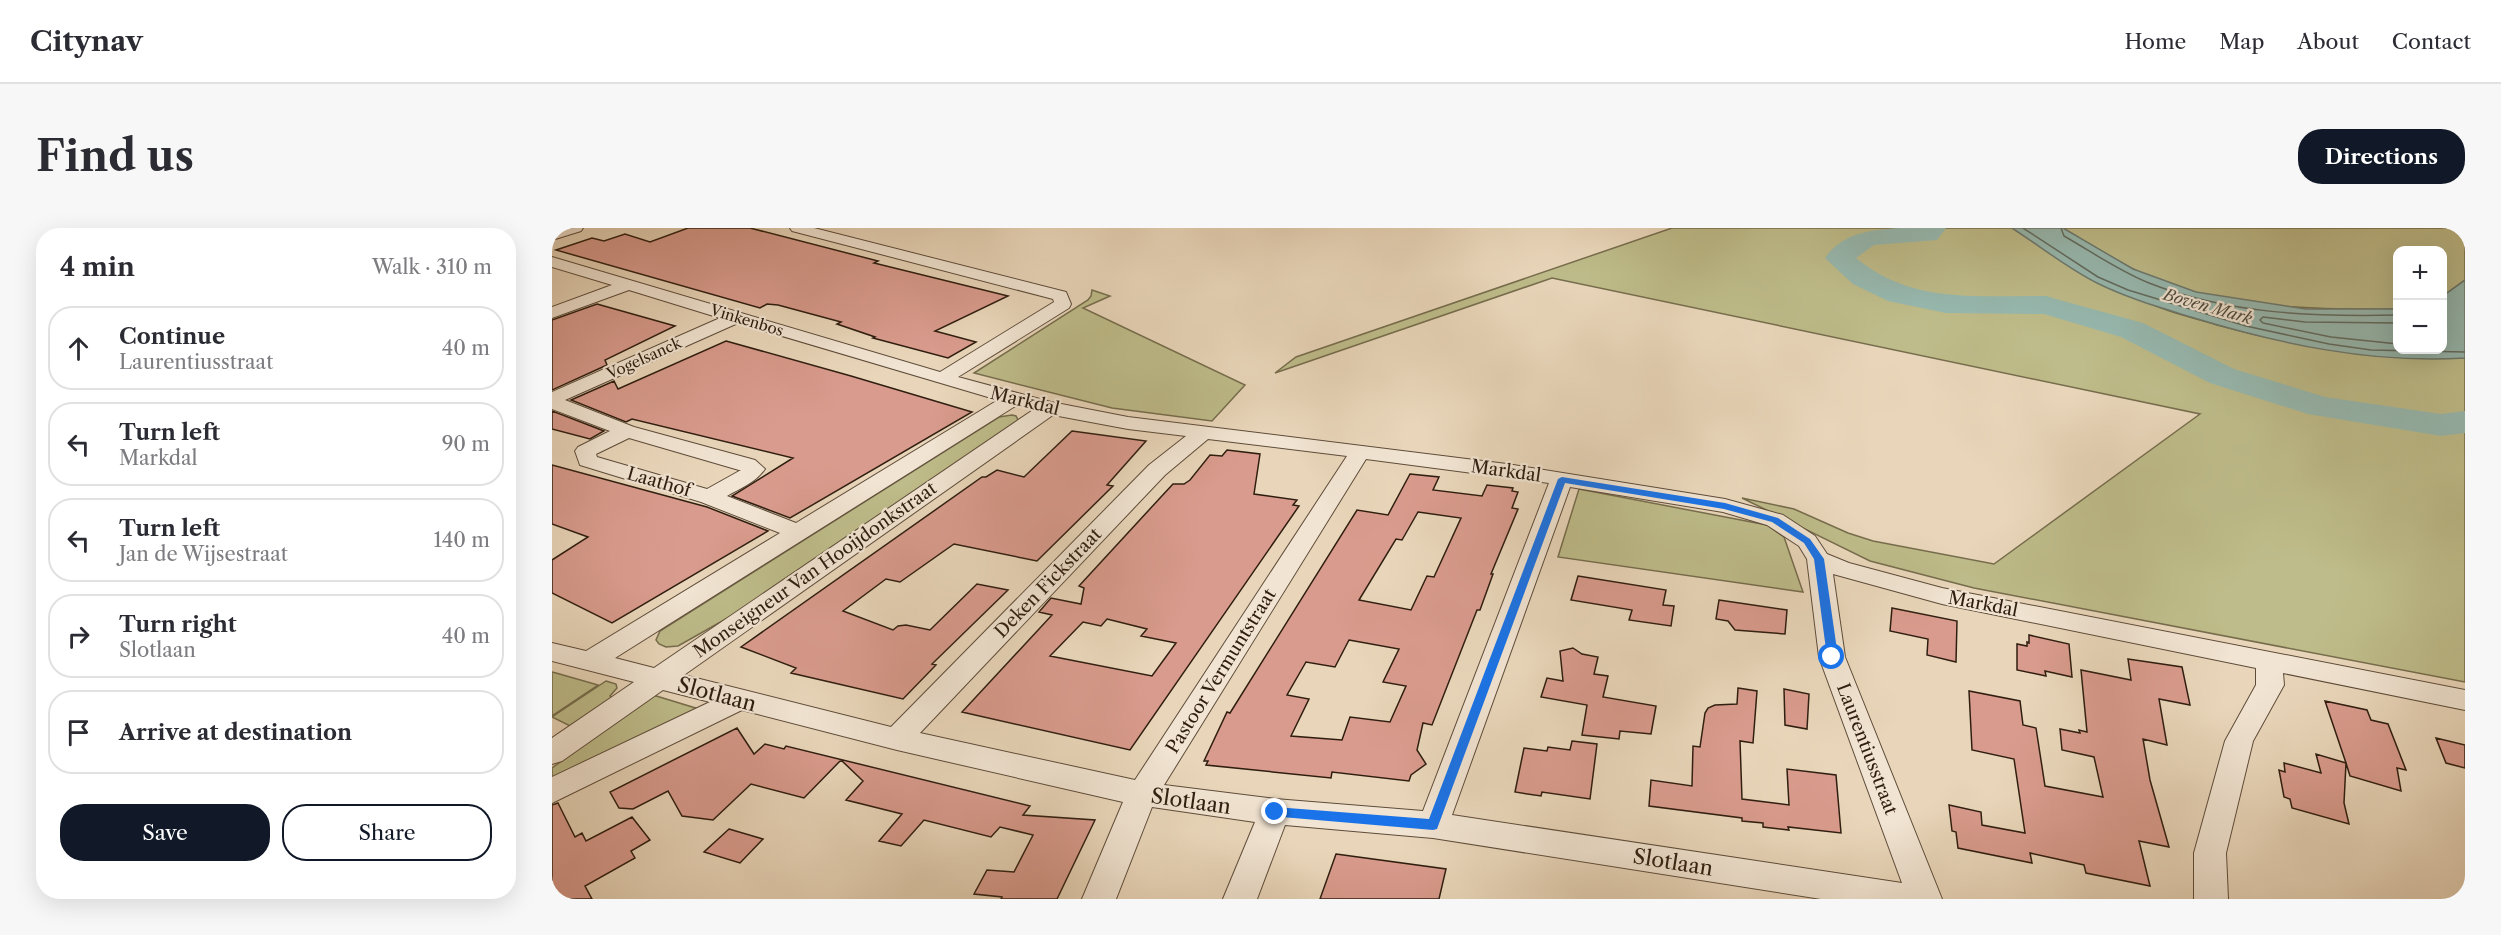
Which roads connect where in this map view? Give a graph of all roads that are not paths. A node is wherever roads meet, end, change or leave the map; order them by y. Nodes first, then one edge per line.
1 (576, 228) edge
2 (797, 228) edge
3 (552, 236) edge
4 (552, 262) edge
5 (606, 278) junction
6 (628, 285) junction
7 (552, 297) edge
8 (552, 313) edge
9 (737, 317) junction
10 (942, 379) junction
11 (1014, 399) junction
12 (552, 401) edge
13 (1049, 408) junction
14 (627, 430) junction
15 (1204, 432) junction
16 (1360, 452) junction
17 (1562, 479) junction
18 (709, 497) junction
19 (798, 532) junction
20 (1819, 559) junction
21 (552, 652) edge
22 (2269, 661) junction
23 (589, 662) junction
24 (659, 679) junction
25 (738, 700) junction
26 (2465, 700) edge
27 (897, 739) junction
28 (552, 753) edge
29 (552, 791) edge
30 (1142, 794) junction
31 (1275, 812) junction
32 (1433, 825) junction
33 (1099, 899) edge
34 (1240, 899) edge
35 (1913, 899) edge
36 (1925, 899) edge
37 (2211, 899) edge

1 - 3 street
2 - 10 street
4 - 5 street, Vinkenbos
5 - 6 street, Vinkenbos
5 - 7 street
6 - 8 street
6 - 9 street, Vinkenbos
9 - 10 street, Vinkenbos
9 - 12 street, Vogelsanck
10 - 11 street, Markdal
11 - 13 street, Markdal
11 - 19 street, Monseigneur Van Hooijdonkstraat
12 - 14 street, Laathof
13 - 15 street, Markdal
13 - 24 street, Monseigneur Van Hooijdonkstraat
14 - 18 street, Laathof
14 - 18 street, Laathof
15 - 16 street, Markdal
15 - 27 street, Deken Fickstraat
16 - 17 street, Markdal
16 - 30 street, Pastoor Vermuntstraat
17 - 20 street, Markdal
17 - 32 street
18 - 19 street
19 - 23 street, Monseigneur Van Hooijdonkstraat
20 - 22 street, Markdal
20 - 36 street, Laurentiusstraat
21 - 23 street, Slotlaan
22 - 26 street, Markdal
22 - 37 street
23 - 24 street, Slotlaan
24 - 25 street, Slotlaan
24 - 28 street, Monseigneur Van Hooijdonkstraat
25 - 27 street, Slotlaan
25 - 29 street
27 - 30 street, Slotlaan
30 - 31 street, Slotlaan
30 - 33 street, Pastoor Vermuntstraat
31 - 32 street, Slotlaan
31 - 34 street
32 - 35 street, Slotlaan

